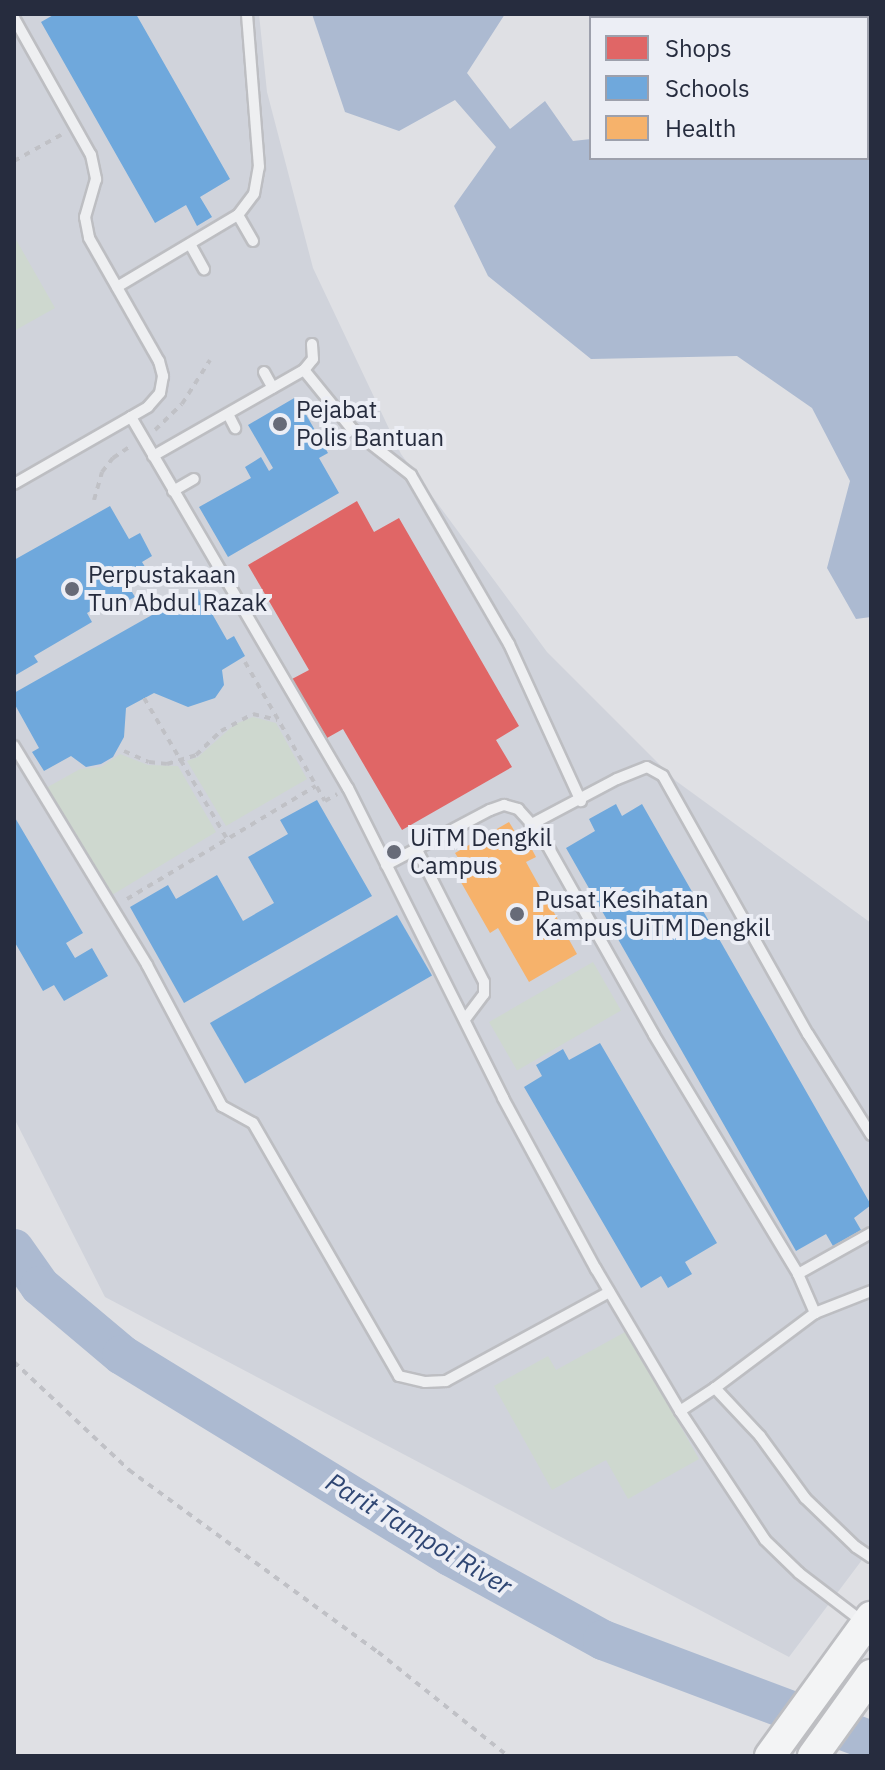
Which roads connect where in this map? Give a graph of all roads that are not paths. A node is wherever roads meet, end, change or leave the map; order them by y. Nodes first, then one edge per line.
1 (247, 14) edge
2 (14, 18) edge
3 (238, 215) junction
4 (253, 241) dead end
5 (190, 244) junction
6 (204, 269) dead end
7 (117, 287) junction
8 (312, 344) dead end
9 (304, 370) junction
10 (264, 372) dead end
11 (273, 388) junction
12 (228, 414) junction
13 (131, 417) junction
14 (235, 428) dead end
15 (153, 456) junction
16 (194, 479) dead end
17 (14, 484) edge
18 (173, 491) junction
19 (14, 746) edge
20 (581, 801) junction
21 (530, 825) junction
22 (416, 848) junction
23 (386, 865) junction
24 (465, 1019) junction
25 (871, 1135) edge
26 (871, 1233) edge
27 (798, 1274) junction
28 (871, 1291) edge
29 (609, 1292) junction
30 (815, 1313) junction
31 (715, 1388) junction
32 (680, 1411) junction
33 (871, 1557) edge
34 (869, 1623) edge
35 (863, 1686) edge
36 (770, 1756) edge
37 (813, 1756) edge

1 - 3 lane
2 - 7 lane
3 - 4 lane
3 - 5 lane
5 - 6 lane
5 - 7 lane
7 - 13 lane
8 - 9 lane
9 - 11 lane
9 - 20 lane
10 - 11 lane
11 - 12 lane
12 - 14 lane
12 - 15 lane
13 - 15 lane
13 - 17 lane
15 - 18 lane
16 - 18 lane
18 - 23 lane
19 - 29 lane
20 - 21 lane
20 - 25 lane
21 - 22 lane
21 - 27 lane
22 - 23 lane
22 - 24 lane
23 - 24 lane
24 - 29 lane
26 - 27 lane
27 - 30 lane
28 - 30 lane
29 - 32 lane
30 - 31 lane
31 - 32 lane
31 - 33 lane
32 - 34 lane
34 - 36 street
35 - 37 street

